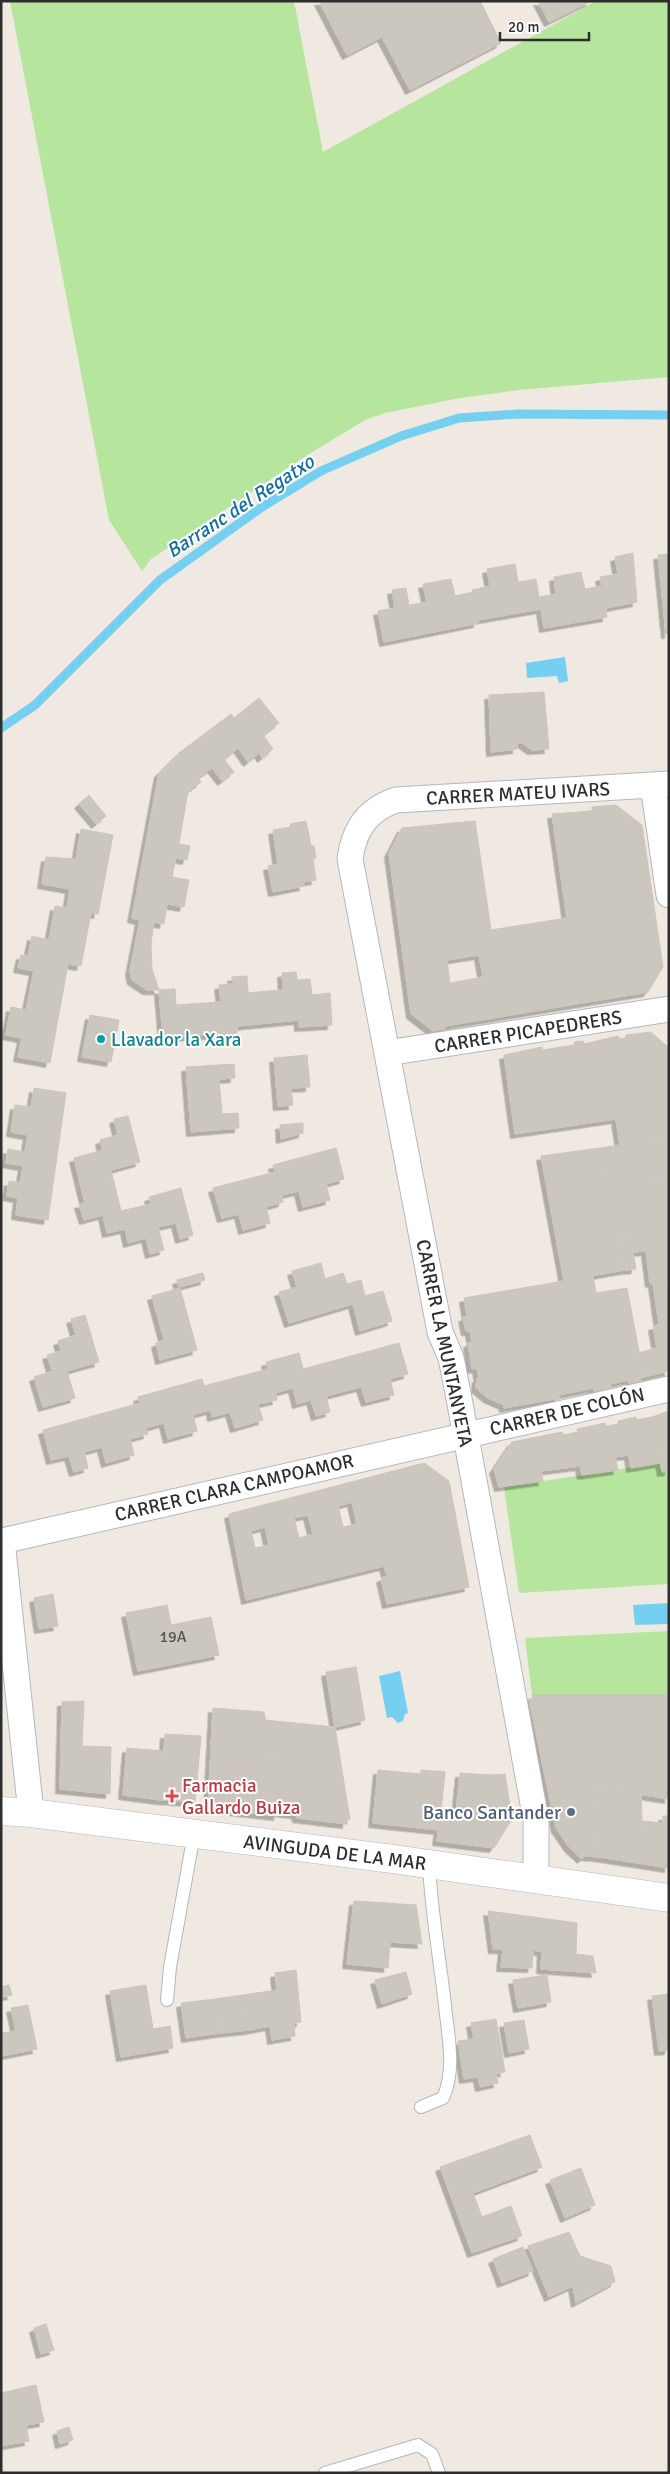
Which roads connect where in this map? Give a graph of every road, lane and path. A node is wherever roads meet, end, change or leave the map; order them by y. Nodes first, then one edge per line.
1 (661, 785) edge
2 (371, 813) joint
3 (669, 895) edge
4 (669, 1009) edge
5 (387, 1053) junction
6 (669, 1388) edge
7 (466, 1434) junction
8 (2, 1541) edge
9 (1, 1811) edge
10 (31, 1812) junction
11 (194, 1834) junction
12 (429, 1864) junction
13 (536, 1880) junction
14 (669, 1898) edge
15 (167, 2000) dead end
16 (422, 2107) dead end
17 (339, 2471) edge
18 (325, 2473) edge
19 (439, 2473) edge

1 - 2 street, CARRER MATEU IVARS
1 - 3 street
2 - 5 street, CARRER LA MUNTANYETA
4 - 5 street, CARRER PICAPEDRERS
5 - 7 street, CARRER LA MUNTANYETA
6 - 7 street, CARRER DE COLÓN
7 - 8 street, CARRER CLARA CAMPOAMOR
7 - 13 street, CARRER LA MUNTANYETA
8 - 10 street
9 - 10 main road, AVINGUDA DE LA MAR
10 - 11 main road, AVINGUDA DE LA MAR
11 - 12 main road, AVINGUDA DE LA MAR
11 - 15 lane
12 - 13 main road, AVINGUDA DE LA MAR
12 - 16 lane
13 - 14 main road, AVINGUDA DE LA MAR
17 - 18 lane
17 - 19 lane

